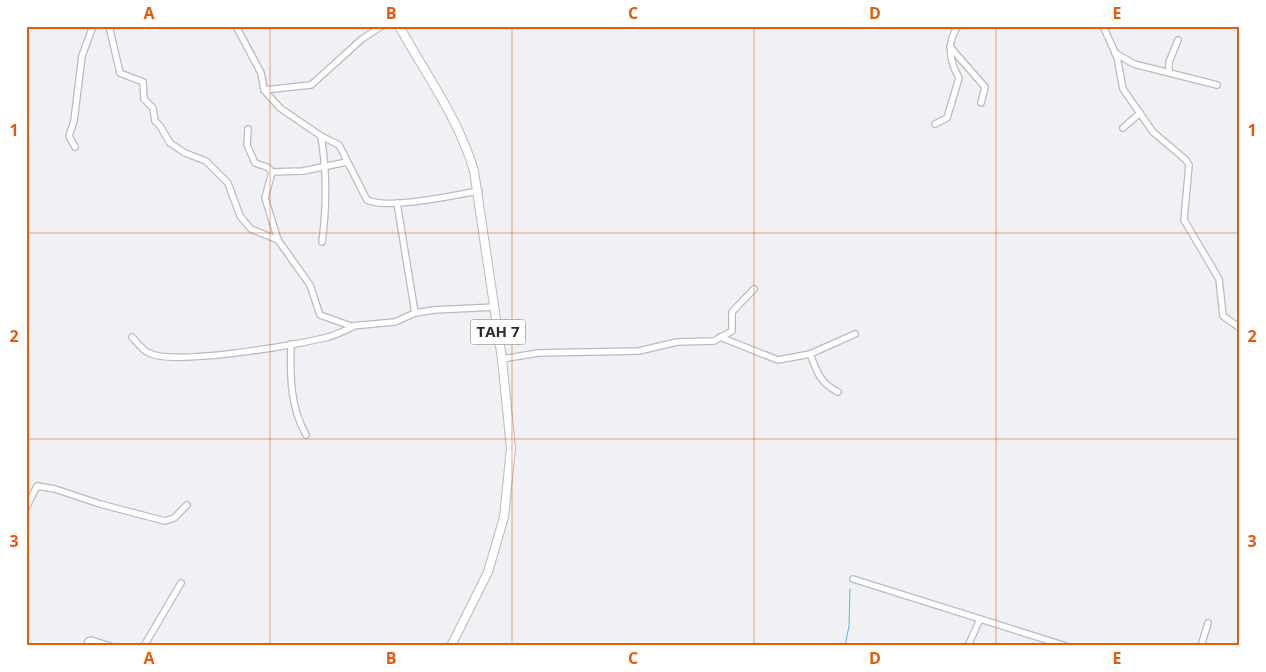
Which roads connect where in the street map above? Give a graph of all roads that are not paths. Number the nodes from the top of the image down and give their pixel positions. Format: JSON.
{"nodes":[{"id":1,"x":93,"y":26,"type":"edge"},
{"id":2,"x":109,"y":26,"type":"edge"},
{"id":3,"x":236,"y":26,"type":"edge"},
{"id":4,"x":382,"y":26,"type":"edge"},
{"id":5,"x":399,"y":26,"type":"edge"},
{"id":6,"x":958,"y":26,"type":"edge"},
{"id":7,"x":1103,"y":26,"type":"edge"},
{"id":8,"x":1178,"y":40,"type":"dead end"},
{"id":9,"x":950,"y":47,"type":"junction"},
{"id":10,"x":1115,"y":53,"type":"junction"},
{"id":11,"x":1169,"y":71,"type":"junction"},
{"id":12,"x":1217,"y":85,"type":"dead end"},
{"id":13,"x":264,"y":90,"type":"junction"},
{"id":14,"x":981,"y":104,"type":"dead end"},
{"id":15,"x":1140,"y":114,"type":"junction"},
{"id":16,"x":934,"y":124,"type":"dead end"},
{"id":17,"x":1123,"y":128,"type":"dead end"},
{"id":18,"x":248,"y":129,"type":"dead end"},
{"id":19,"x":321,"y":136,"type":"junction"},
{"id":20,"x":75,"y":147,"type":"dead end"},
{"id":21,"x":347,"y":162,"type":"junction"},
{"id":22,"x":327,"y":168,"type":"junction"},
{"id":23,"x":272,"y":172,"type":"junction"},
{"id":24,"x":479,"y":191,"type":"junction"},
{"id":25,"x":397,"y":203,"type":"junction"},
{"id":26,"x":278,"y":240,"type":"junction"},
{"id":27,"x":322,"y":242,"type":"dead end"},
{"id":28,"x":754,"y":289,"type":"dead end"},
{"id":29,"x":495,"y":307,"type":"junction"},
{"id":30,"x":415,"y":313,"type":"junction"},
{"id":31,"x":353,"y":327,"type":"dead end"},
{"id":32,"x":1240,"y":328,"type":"edge"},
{"id":33,"x":855,"y":334,"type":"dead end"},
{"id":34,"x":132,"y":337,"type":"dead end"},
{"id":35,"x":720,"y":337,"type":"junction"},
{"id":36,"x":291,"y":344,"type":"junction"},
{"id":37,"x":810,"y":354,"type":"junction"},
{"id":38,"x":502,"y":360,"type":"junction"},
{"id":39,"x":838,"y":392,"type":"dead end"},
{"id":40,"x":306,"y":434,"type":"dead end"},
{"id":41,"x":187,"y":505,"type":"dead end"},
{"id":42,"x":26,"y":508,"type":"edge"},
{"id":43,"x":853,"y":579,"type":"dead end"},
{"id":44,"x":181,"y":583,"type":"dead end"},
{"id":45,"x":980,"y":619,"type":"junction"},
{"id":46,"x":1208,"y":623,"type":"dead end"},
{"id":47,"x":87,"y":646,"type":"edge"},
{"id":48,"x":110,"y":646,"type":"edge"},
{"id":49,"x":144,"y":646,"type":"edge"},
{"id":50,"x":451,"y":646,"type":"edge"},
{"id":51,"x":968,"y":646,"type":"edge"},
{"id":52,"x":1066,"y":646,"type":"edge"},
{"id":53,"x":1201,"y":646,"type":"edge"}],
"edges":[{"from":1,"to":20,"type":"street"},
{"from":2,"to":26,"type":"street"},
{"from":3,"to":13,"type":"street"},
{"from":4,"to":13,"type":"street"},
{"from":5,"to":24,"type":"highway","number":"TAH 7"},
{"from":6,"to":9,"type":"street"},
{"from":7,"to":10,"type":"street"},
{"from":8,"to":11,"type":"street"},
{"from":9,"to":14,"type":"street"},
{"from":9,"to":16,"type":"street"},
{"from":10,"to":11,"type":"street"},
{"from":10,"to":15,"type":"street"},
{"from":11,"to":12,"type":"street"},
{"from":13,"to":19,"type":"street"},
{"from":15,"to":17,"type":"street"},
{"from":15,"to":32,"type":"street"},
{"from":18,"to":23,"type":"street"},
{"from":19,"to":21,"type":"street"},
{"from":19,"to":22,"type":"street"},
{"from":21,"to":22,"type":"street"},
{"from":21,"to":25,"type":"street"},
{"from":22,"to":23,"type":"street"},
{"from":22,"to":27,"type":"street"},
{"from":23,"to":26,"type":"street"},
{"from":24,"to":25,"type":"street"},
{"from":24,"to":29,"type":"highway","number":"TAH 7"},
{"from":25,"to":30,"type":"street"},
{"from":26,"to":30,"type":"street"},
{"from":28,"to":35,"type":"street"},
{"from":29,"to":30,"type":"street"},
{"from":29,"to":38,"type":"highway","number":"TAH 7"},
{"from":31,"to":36,"type":"street"},
{"from":33,"to":37,"type":"street"},
{"from":34,"to":36,"type":"street"},
{"from":35,"to":37,"type":"street"},
{"from":35,"to":38,"type":"street"},
{"from":36,"to":40,"type":"street"},
{"from":37,"to":39,"type":"street"},
{"from":38,"to":50,"type":"highway","number":"TAH 7"},
{"from":41,"to":42,"type":"street"},
{"from":43,"to":45,"type":"street"},
{"from":44,"to":49,"type":"street"},
{"from":45,"to":51,"type":"street"},
{"from":45,"to":52,"type":"street"},
{"from":46,"to":53,"type":"street"},
{"from":47,"to":48,"type":"street"}]}
